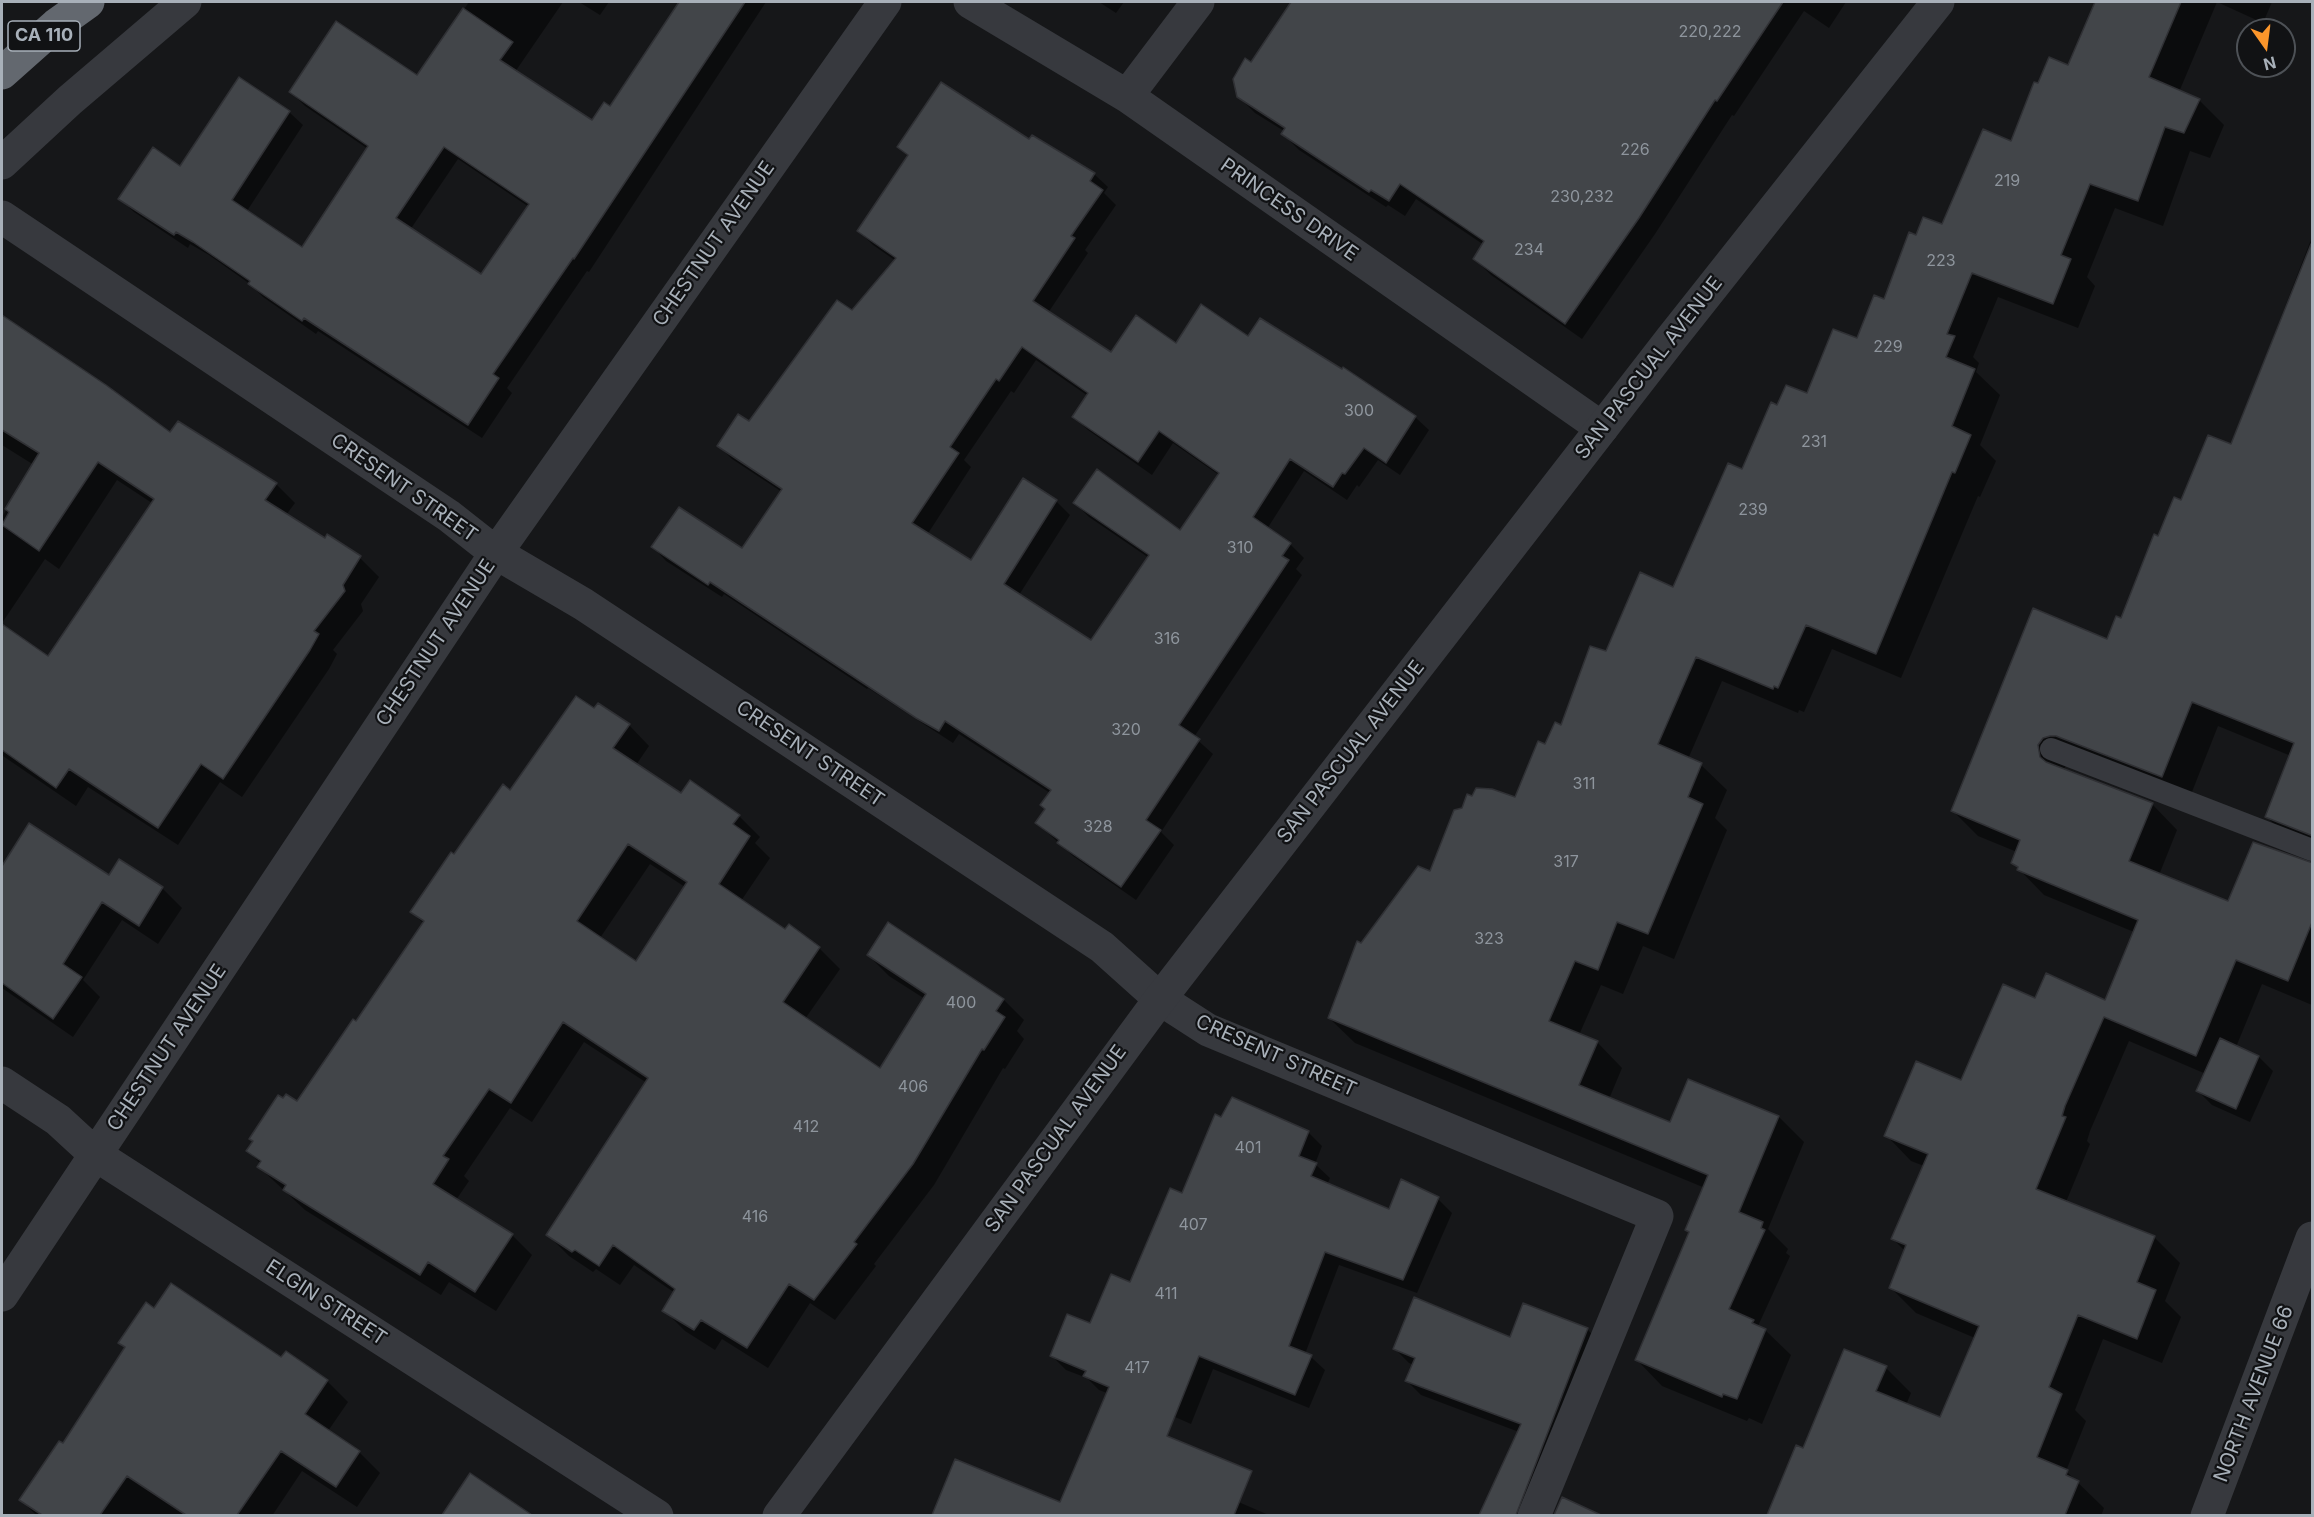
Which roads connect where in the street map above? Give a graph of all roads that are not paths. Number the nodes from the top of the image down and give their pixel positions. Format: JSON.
{"nodes":[{"id":1,"x":88,"y":2,"type":"edge"},
{"id":2,"x":185,"y":2,"type":"edge"},
{"id":3,"x":885,"y":2,"type":"edge"},
{"id":4,"x":970,"y":2,"type":"edge"},
{"id":5,"x":1198,"y":2,"type":"edge"},
{"id":6,"x":1938,"y":2,"type":"edge"},
{"id":7,"x":2,"y":73,"type":"edge"},
{"id":8,"x":1127,"y":96,"type":"junction"},
{"id":9,"x":2,"y":163,"type":"edge"},
{"id":10,"x":2,"y":217,"type":"edge"},
{"id":11,"x":1602,"y":428,"type":"junction"},
{"id":12,"x":496,"y":553,"type":"junction"},
{"id":13,"x":2051,"y":749,"type":"dead end"},
{"id":14,"x":2313,"y":850,"type":"edge"},
{"id":15,"x":1160,"y":999,"type":"junction"},
{"id":16,"x":2,"y":1083,"type":"edge"},
{"id":17,"x":96,"y":1155,"type":"junction"},
{"id":18,"x":2313,"y":1238,"type":"edge"},
{"id":19,"x":2,"y":1295,"type":"edge"},
{"id":20,"x":657,"y":1515,"type":"edge"},
{"id":21,"x":779,"y":1515,"type":"edge"},
{"id":22,"x":1534,"y":1515,"type":"edge"},
{"id":23,"x":2207,"y":1515,"type":"edge"}],
"edges":[{"from":1,"to":7,"type":"highway","number":"CA 110"},
{"from":2,"to":9,"type":"street"},
{"from":3,"to":12,"type":"street","name":"CHESTNUT AVENUE"},
{"from":4,"to":8,"type":"street","name":"PRINCESS DRIVE"},
{"from":5,"to":8,"type":"street"},
{"from":6,"to":11,"type":"street","name":"SAN PASCUAL AVENUE"},
{"from":8,"to":11,"type":"street","name":"PRINCESS DRIVE"},
{"from":10,"to":12,"type":"street","name":"CRESENT STREET"},
{"from":11,"to":15,"type":"street","name":"SAN PASCUAL AVENUE"},
{"from":12,"to":15,"type":"street","name":"CRESENT STREET"},
{"from":12,"to":17,"type":"street","name":"CHESTNUT AVENUE"},
{"from":13,"to":14,"type":"lane"},
{"from":15,"to":21,"type":"street","name":"SAN PASCUAL AVENUE"},
{"from":15,"to":22,"type":"street","name":"CRESENT STREET"},
{"from":16,"to":17,"type":"street","name":"ELGIN STREET"},
{"from":17,"to":19,"type":"street","name":"CHESTNUT AVENUE"},
{"from":17,"to":20,"type":"street","name":"ELGIN STREET"},
{"from":18,"to":23,"type":"street","name":"NORTH AVENUE 66"}]}
